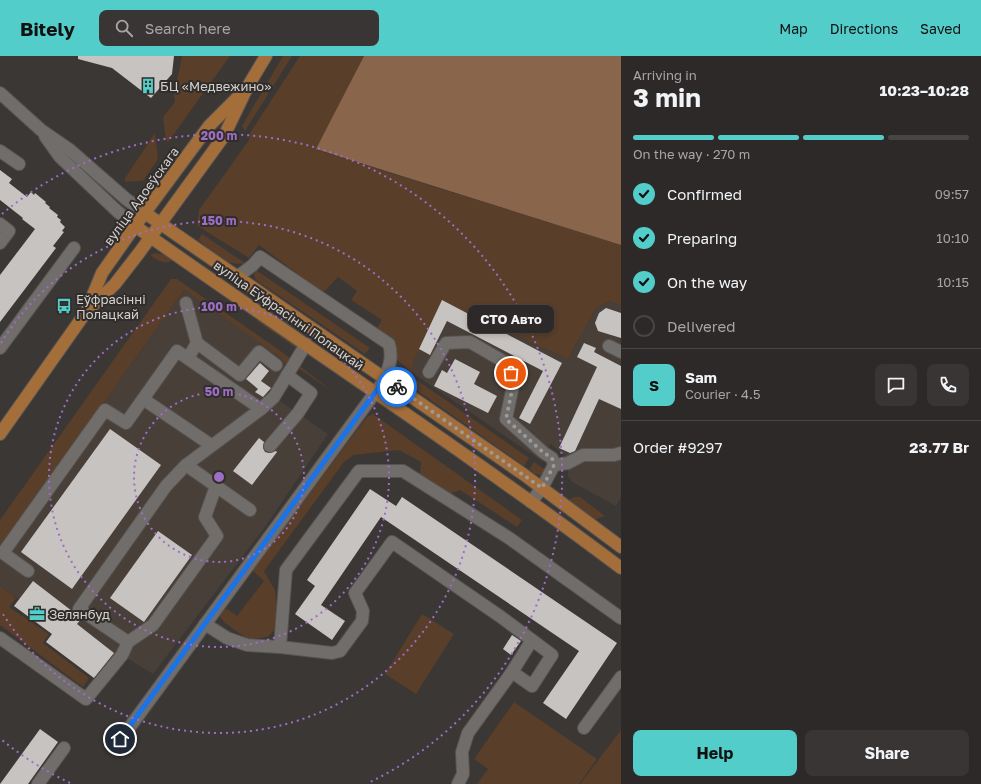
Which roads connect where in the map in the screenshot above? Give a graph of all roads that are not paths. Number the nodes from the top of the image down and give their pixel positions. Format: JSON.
{"nodes":[{"id":1,"x":266,"y":56,"type":"edge"},
{"id":2,"x":248,"y":86,"type":"junction"},
{"id":3,"x":0,"y":93,"type":"edge"},
{"id":4,"x":41,"y":130,"type":"junction"},
{"id":5,"x":0,"y":151,"type":"edge"},
{"id":6,"x":19,"y":164,"type":"dead end"},
{"id":7,"x":145,"y":213,"type":"junction"},
{"id":8,"x":0,"y":224,"type":"edge"},
{"id":9,"x":161,"y":224,"type":"junction"},
{"id":10,"x":136,"y":226,"type":"junction"},
{"id":11,"x":151,"y":238,"type":"junction"},
{"id":12,"x":0,"y":243,"type":"edge"},
{"id":13,"x":74,"y":248,"type":"dead end"},
{"id":14,"x":237,"y":277,"type":"junction"},
{"id":15,"x":186,"y":303,"type":"dead end"},
{"id":16,"x":86,"y":312,"type":"junction"},
{"id":17,"x":197,"y":343,"type":"junction"},
{"id":18,"x":306,"y":344,"type":"junction"},
{"id":19,"x":609,"y":346,"type":"dead end"},
{"id":20,"x":0,"y":348,"type":"edge"},
{"id":21,"x":621,"y":352,"type":"edge"},
{"id":22,"x":188,"y":358,"type":"junction"},
{"id":23,"x":276,"y":365,"type":"dead end"},
{"id":24,"x":429,"y":372,"type":"dead end"},
{"id":25,"x":240,"y":375,"type":"junction"},
{"id":26,"x":287,"y":376,"type":"junction"},
{"id":27,"x":385,"y":379,"type":"junction"},
{"id":28,"x":231,"y":388,"type":"junction"},
{"id":29,"x":375,"y":392,"type":"junction"},
{"id":30,"x":143,"y":399,"type":"junction"},
{"id":31,"x":261,"y":409,"type":"junction"},
{"id":32,"x":0,"y":433,"type":"edge"},
{"id":33,"x":211,"y":445,"type":"junction"},
{"id":34,"x":270,"y":446,"type":"dead end"},
{"id":35,"x":621,"y":453,"type":"edge"},
{"id":36,"x":186,"y":465,"type":"junction"},
{"id":37,"x":554,"y":465,"type":"junction"},
{"id":38,"x":216,"y":486,"type":"junction"},
{"id":39,"x":542,"y":488,"type":"junction"},
{"id":40,"x":532,"y":502,"type":"junction"},
{"id":41,"x":250,"y":510,"type":"dead end"},
{"id":42,"x":621,"y":547,"type":"edge"},
{"id":43,"x":621,"y":568,"type":"edge"},
{"id":44,"x":28,"y":571,"type":"dead end"},
{"id":45,"x":621,"y":618,"type":"edge"},
{"id":46,"x":205,"y":624,"type":"junction"},
{"id":47,"x":0,"y":638,"type":"edge"},
{"id":48,"x":532,"y":640,"type":"junction"},
{"id":49,"x":128,"y":642,"type":"junction"},
{"id":50,"x":280,"y":647,"type":"junction"},
{"id":51,"x":512,"y":672,"type":"junction"},
{"id":52,"x":621,"y":677,"type":"edge"},
{"id":53,"x":584,"y":728,"type":"dead end"},
{"id":54,"x":120,"y":739,"type":"dead end"},
{"id":55,"x":64,"y":748,"type":"dead end"},
{"id":56,"x":38,"y":784,"type":"edge"},
{"id":57,"x":458,"y":784,"type":"edge"}],
"edges":[{"from":1,"to":2,"type":"main road","name":"вуліца Адоеўскага"},
{"from":2,"to":7,"type":"main road","name":"вуліца Адоеўскага"},
{"from":2,"to":9,"type":"main road","name":"вуліца Адоеўскага"},
{"from":3,"to":4,"type":"street"},
{"from":4,"to":7,"type":"street"},
{"from":4,"to":10,"type":"street"},
{"from":5,"to":6,"type":"street"},
{"from":7,"to":9,"type":"main road","name":"вуліца Еўфрасінні Полацкай"},
{"from":7,"to":10,"type":"main road","name":"вуліца Адоеўскага"},
{"from":8,"to":12,"type":"street"},
{"from":9,"to":11,"type":"main road","name":"вуліца Адоеўскага"},
{"from":9,"to":14,"type":"main road","name":"вуліца Еўфрасінні Полацкай"},
{"from":10,"to":11,"type":"main road","name":"вуліца Еўфрасінні Полацкай"},
{"from":10,"to":16,"type":"main road","name":"вуліца Адоеўскага"},
{"from":11,"to":16,"type":"main road","name":"вуліца Адоеўскага"},
{"from":11,"to":18,"type":"main road","name":"вуліца Еўфрасінні Полацкай"},
{"from":13,"to":20,"type":"street"},
{"from":14,"to":27,"type":"main road","name":"вуліца Еўфрасінні Полацкай"},
{"from":14,"to":27,"type":"street"},
{"from":15,"to":17,"type":"street"},
{"from":16,"to":32,"type":"main road","name":"вуліца Адоеўскага"},
{"from":17,"to":22,"type":"street"},
{"from":17,"to":25,"type":"street"},
{"from":18,"to":26,"type":"street"},
{"from":18,"to":29,"type":"main road","name":"вуліца Еўфрасінні Полацкай"},
{"from":19,"to":21,"type":"street"},
{"from":22,"to":28,"type":"street"},
{"from":22,"to":30,"type":"street"},
{"from":23,"to":25,"type":"street"},
{"from":24,"to":37,"type":"street"},
{"from":25,"to":28,"type":"street"},
{"from":26,"to":31,"type":"street"},
{"from":26,"to":34,"type":"street"},
{"from":27,"to":29,"type":"street"},
{"from":27,"to":39,"type":"main road","name":"вуліца Еўфрасінні Полацкай"},
{"from":28,"to":31,"type":"street"},
{"from":29,"to":40,"type":"main road","name":"вуліца Еўфрасінні Полацкай"},
{"from":29,"to":46,"type":"street"},
{"from":30,"to":33,"type":"street"},
{"from":30,"to":44,"type":"street"},
{"from":31,"to":33,"type":"street"},
{"from":33,"to":36,"type":"street"},
{"from":35,"to":37,"type":"street"},
{"from":36,"to":38,"type":"street"},
{"from":36,"to":49,"type":"street"},
{"from":37,"to":39,"type":"street"},
{"from":38,"to":41,"type":"street"},
{"from":38,"to":49,"type":"street"},
{"from":39,"to":40,"type":"street"},
{"from":39,"to":42,"type":"main road","name":"вуліца Еўфрасінні Полацкай"},
{"from":40,"to":43,"type":"main road","name":"вуліца Еўфрасінні Полацкай"},
{"from":45,"to":50,"type":"street"},
{"from":46,"to":50,"type":"street"},
{"from":46,"to":54,"type":"street"},
{"from":47,"to":49,"type":"street"},
{"from":48,"to":50,"type":"street"},
{"from":48,"to":51,"type":"street"},
{"from":48,"to":51,"type":"street"},
{"from":51,"to":57,"type":"street"},
{"from":52,"to":53,"type":"street"},
{"from":55,"to":56,"type":"street"}]}
